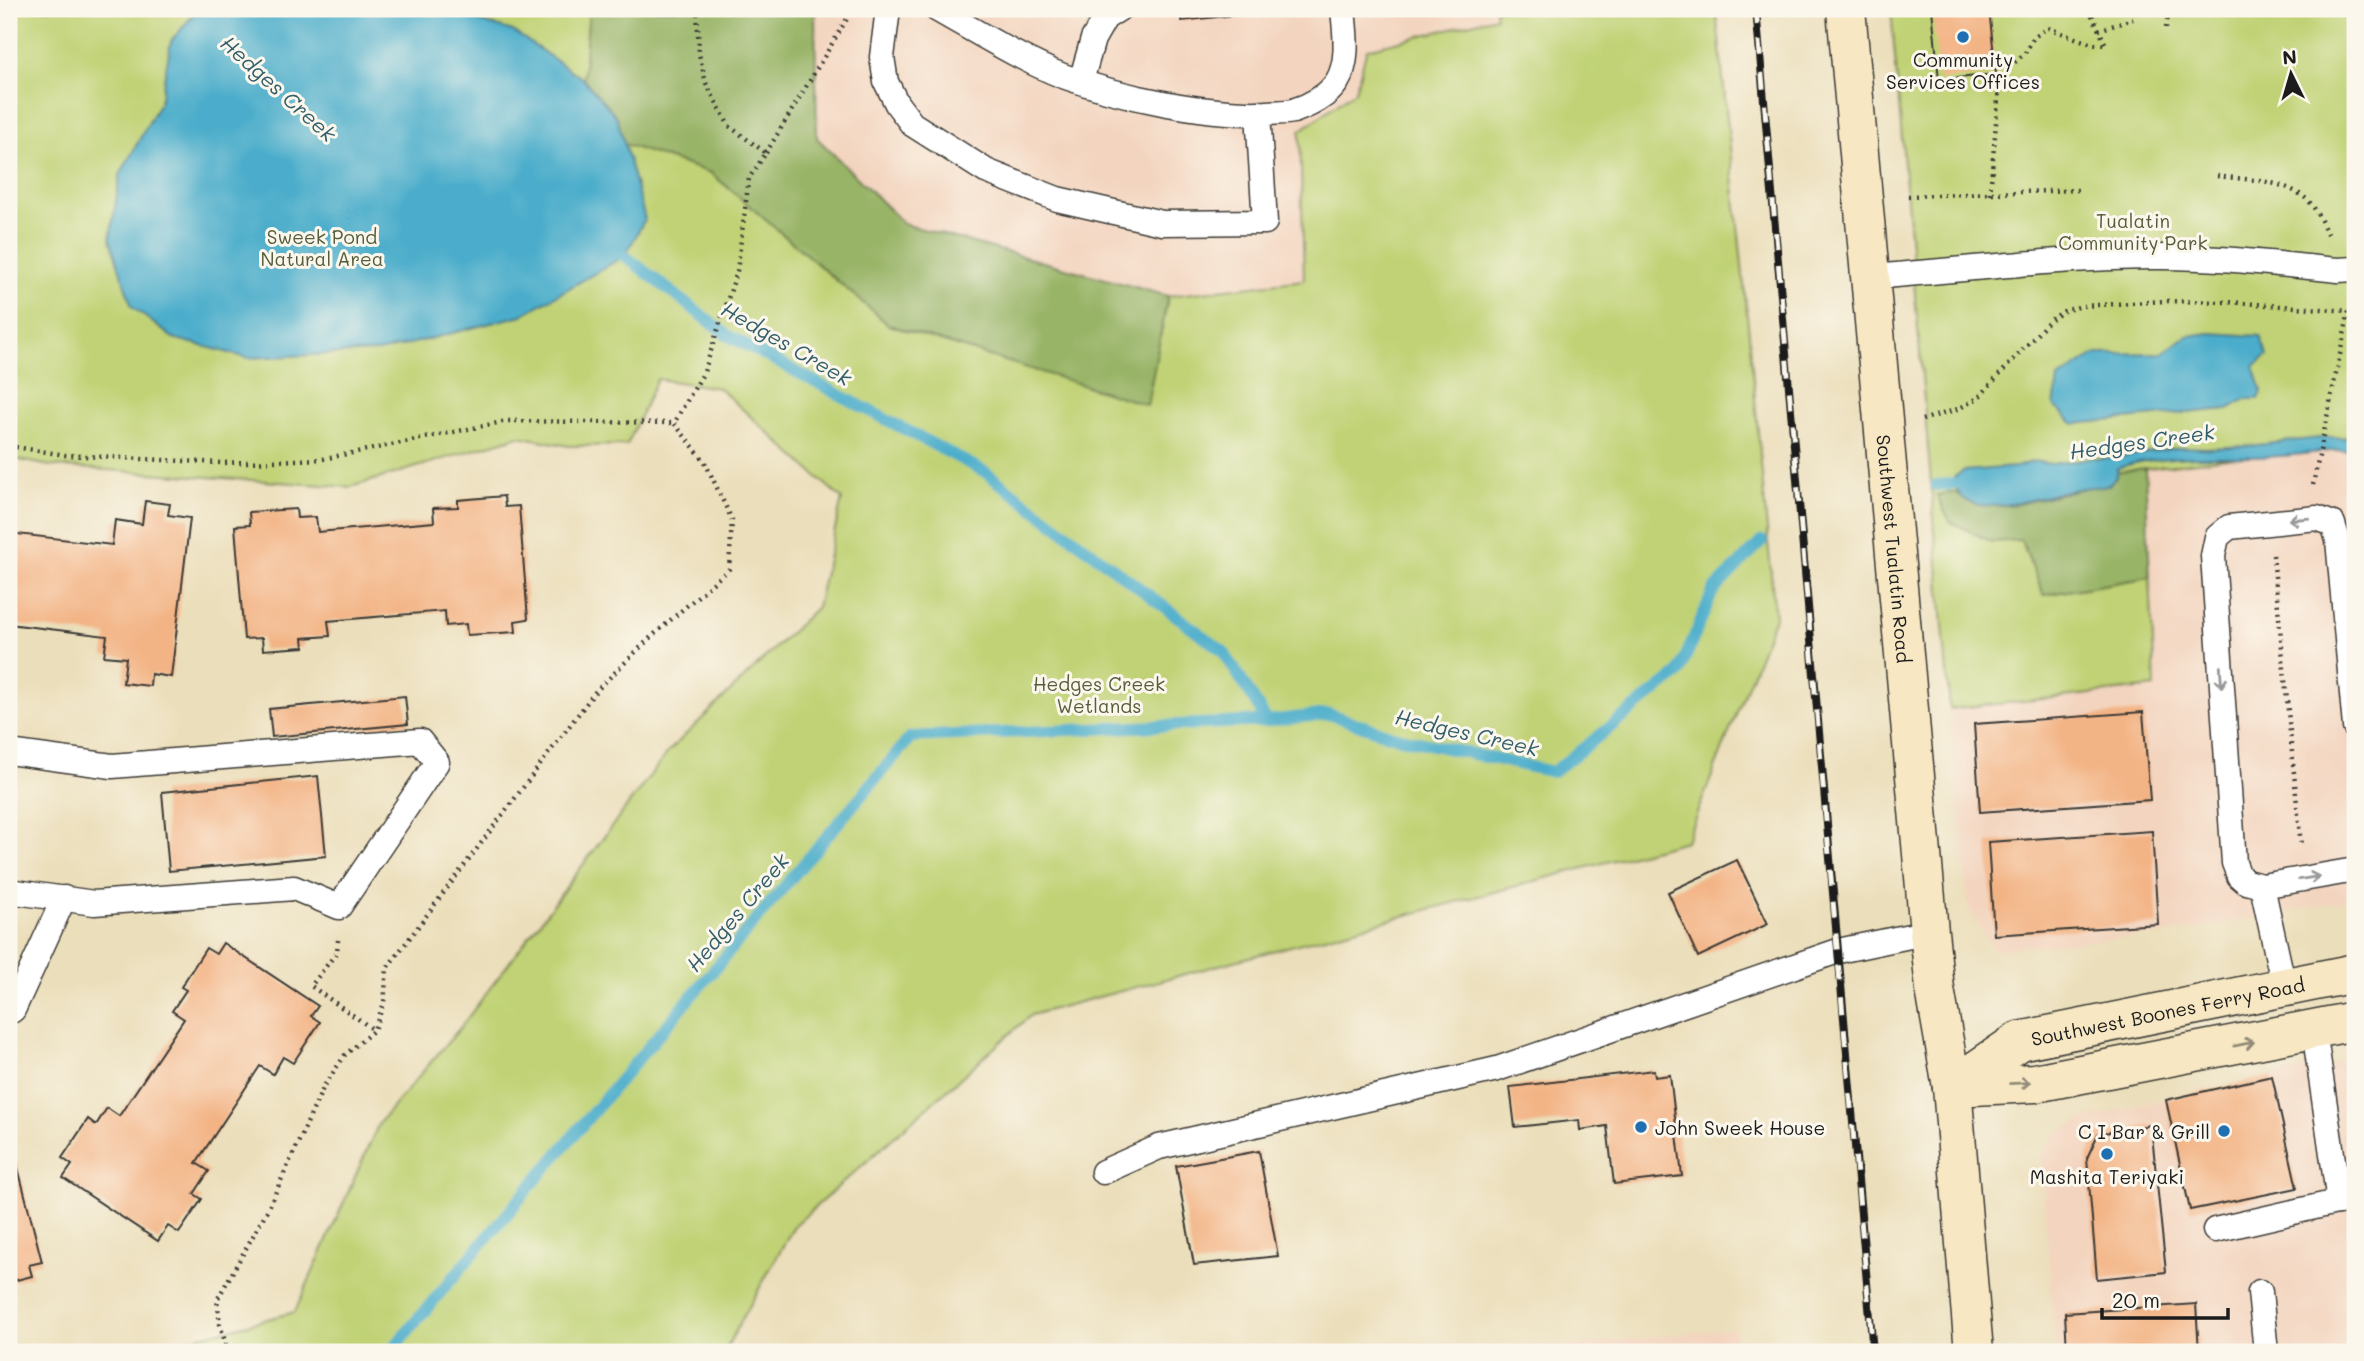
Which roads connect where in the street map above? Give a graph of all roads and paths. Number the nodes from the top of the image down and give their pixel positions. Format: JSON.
{"nodes":[{"id":1,"x":697,"y":9,"type":"edge"},
{"id":2,"x":853,"y":9,"type":"edge"},
{"id":3,"x":888,"y":9,"type":"edge"},
{"id":4,"x":936,"y":9,"type":"edge"},
{"id":5,"x":1119,"y":9,"type":"edge"},
{"id":6,"x":1343,"y":9,"type":"edge"},
{"id":7,"x":1846,"y":9,"type":"edge"},
{"id":8,"x":2089,"y":9,"type":"edge"},
{"id":9,"x":2169,"y":9,"type":"edge"},
{"id":10,"x":2133,"y":19,"type":"dead end"},
{"id":11,"x":2166,"y":28,"type":"dead end"},
{"id":12,"x":2099,"y":30,"type":"junction"},
{"id":13,"x":2001,"y":64,"type":"junction"},
{"id":14,"x":1994,"y":65,"type":"dead end"},
{"id":15,"x":1081,"y":81,"type":"junction"},
{"id":16,"x":1258,"y":113,"type":"junction"},
{"id":17,"x":766,"y":153,"type":"junction"},
{"id":18,"x":2217,"y":176,"type":"dead end"},
{"id":19,"x":2078,"y":190,"type":"dead end"},
{"id":20,"x":1990,"y":194,"type":"junction"},
{"id":21,"x":1908,"y":196,"type":"dead end"},
{"id":22,"x":2330,"y":242,"type":"dead end"},
{"id":23,"x":2355,"y":269,"type":"edge"},
{"id":24,"x":1870,"y":277,"type":"junction"},
{"id":25,"x":2355,"y":309,"type":"edge"},
{"id":26,"x":2349,"y":311,"type":"junction"},
{"id":27,"x":674,"y":423,"type":"junction"},
{"id":28,"x":1883,"y":425,"type":"junction"},
{"id":29,"x":9,"y":446,"type":"edge"},
{"id":30,"x":2301,"y":486,"type":"dead end"},
{"id":31,"x":2270,"y":522,"type":"junction"},
{"id":32,"x":2351,"y":628,"type":"edge"},
{"id":33,"x":2355,"y":727,"type":"edge"},
{"id":34,"x":9,"y":751,"type":"edge"},
{"id":35,"x":2302,"y":849,"type":"dead end"},
{"id":36,"x":2355,"y":870,"type":"edge"},
{"id":37,"x":2262,"y":886,"type":"junction"},
{"id":38,"x":9,"y":891,"type":"edge"},
{"id":39,"x":64,"y":898,"type":"junction"},
{"id":40,"x":339,"y":908,"type":"junction"},
{"id":41,"x":1929,"y":932,"type":"junction"},
{"id":42,"x":2355,"y":973,"type":"edge"},
{"id":43,"x":2284,"y":987,"type":"junction"},
{"id":44,"x":9,"y":1012,"type":"edge"},
{"id":45,"x":2355,"y":1021,"type":"edge"},
{"id":46,"x":374,"y":1030,"type":"junction"},
{"id":47,"x":2314,"y":1030,"type":"junction"},
{"id":48,"x":1952,"y":1087,"type":"junction"},
{"id":49,"x":1103,"y":1172,"type":"dead end"},
{"id":50,"x":2347,"y":1200,"type":"edge"},
{"id":51,"x":2215,"y":1230,"type":"dead end"},
{"id":52,"x":2260,"y":1292,"type":"dead end"},
{"id":53,"x":228,"y":1352,"type":"edge"},
{"id":54,"x":1974,"y":1352,"type":"edge"},
{"id":55,"x":2266,"y":1352,"type":"edge"}],
"edges":[{"from":1,"to":17,"type":"path"},
{"from":2,"to":17,"type":"path"},
{"from":3,"to":16,"type":"lane"},
{"from":4,"to":15,"type":"lane"},
{"from":5,"to":15,"type":"lane"},
{"from":6,"to":16,"type":"lane"},
{"from":7,"to":24,"type":"main road","name":"Southwest Tualatin Road"},
{"from":8,"to":12,"type":"path"},
{"from":9,"to":11,"type":"path"},
{"from":10,"to":12,"type":"path"},
{"from":12,"to":13,"type":"path"},
{"from":13,"to":14,"type":"path"},
{"from":13,"to":20,"type":"path"},
{"from":15,"to":16,"type":"lane"},
{"from":17,"to":27,"type":"path"},
{"from":18,"to":22,"type":"path"},
{"from":19,"to":20,"type":"path"},
{"from":20,"to":21,"type":"path"},
{"from":23,"to":24,"type":"lane"},
{"from":24,"to":28,"type":"main road","name":"Southwest Tualatin Road"},
{"from":25,"to":26,"type":"path"},
{"from":26,"to":28,"type":"path"},
{"from":26,"to":30,"type":"path"},
{"from":27,"to":29,"type":"path"},
{"from":27,"to":46,"type":"path"},
{"from":28,"to":41,"type":"main road","name":"Southwest Tualatin Road"},
{"from":32,"to":31,"type":"lane","one_way":true},
{"from":31,"to":35,"type":"path"},
{"from":31,"to":37,"type":"lane","one_way":true},
{"from":32,"to":33,"type":"lane"},
{"from":34,"to":40,"type":"lane"},
{"from":37,"to":36,"type":"lane","one_way":true},
{"from":37,"to":43,"type":"lane"},
{"from":38,"to":39,"type":"lane"},
{"from":39,"to":40,"type":"lane"},
{"from":39,"to":44,"type":"lane"},
{"from":40,"to":46,"type":"path"},
{"from":41,"to":48,"type":"main road","name":"Southwest Tualatin Road"},
{"from":41,"to":49,"type":"lane"},
{"from":42,"to":43,"type":"main road","name":"Southwest Boones Ferry Road"},
{"from":43,"to":48,"type":"main road","name":"Southwest Boones Ferry Road"},
{"from":45,"to":47,"type":"main road"},
{"from":46,"to":53,"type":"path"},
{"from":48,"to":47,"type":"main road","one_way":true},
{"from":47,"to":50,"type":"lane"},
{"from":48,"to":54,"type":"main road"},
{"from":50,"to":51,"type":"lane"},
{"from":52,"to":55,"type":"lane"}]}
